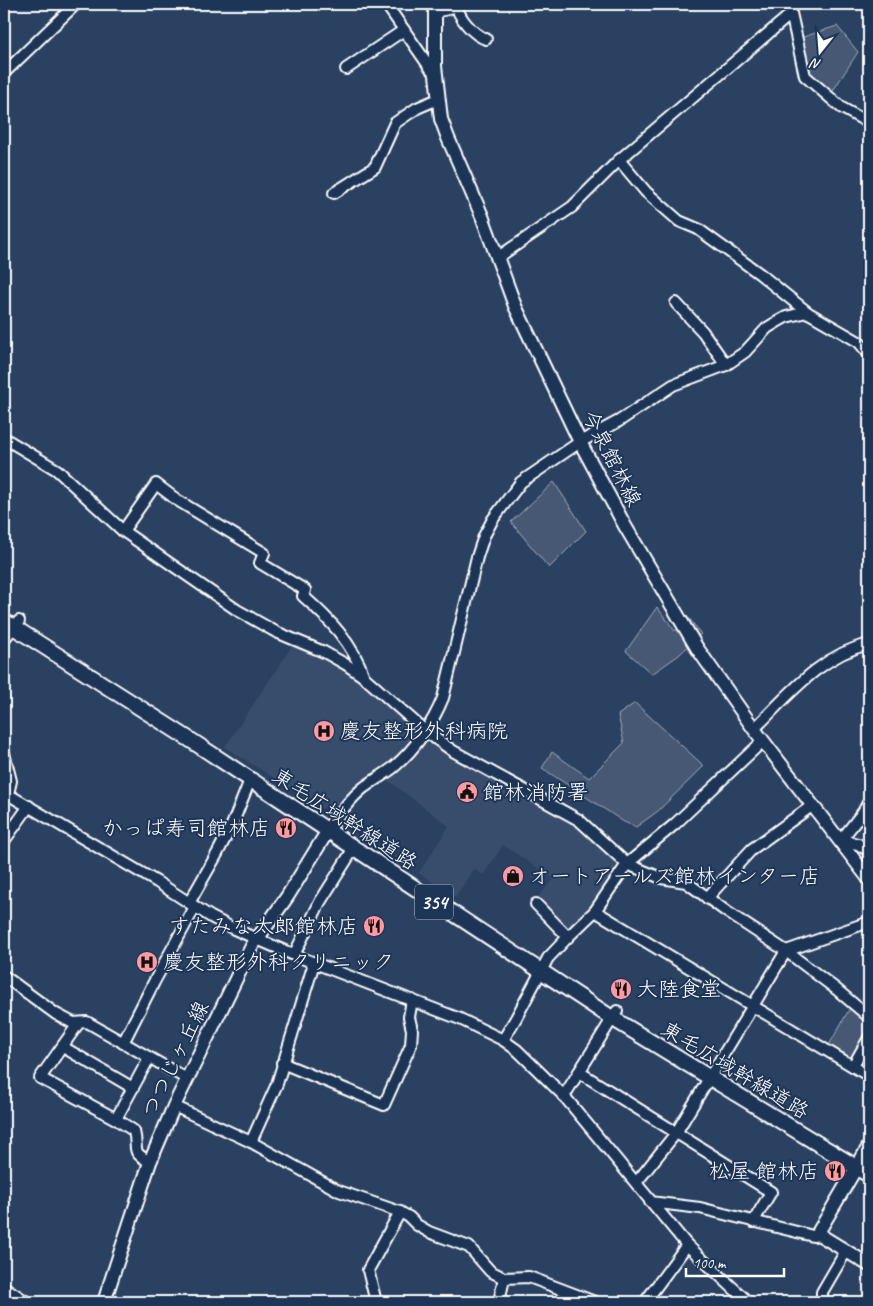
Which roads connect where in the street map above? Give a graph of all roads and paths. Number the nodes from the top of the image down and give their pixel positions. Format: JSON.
{"nodes":[{"id":1,"x":76,"y":4,"type":"edge"},
{"id":2,"x":386,"y":4,"type":"edge"},
{"id":3,"x":457,"y":4,"type":"edge"},
{"id":4,"x":434,"y":8,"type":"edge"},
{"id":5,"x":790,"y":9,"type":"edge"},
{"id":6,"x":404,"y":30,"type":"junction"},
{"id":7,"x":486,"y":39,"type":"dead end"},
{"id":8,"x":346,"y":70,"type":"dead end"},
{"id":9,"x":4,"y":73,"type":"edge"},
{"id":10,"x":436,"y":73,"type":"junction"},
{"id":11,"x":438,"y":99,"type":"junction"},
{"id":12,"x":869,"y":123,"type":"edge"},
{"id":13,"x":619,"y":160,"type":"junction"},
{"id":14,"x":334,"y":193,"type":"dead end"},
{"id":15,"x":497,"y":258,"type":"junction"},
{"id":16,"x":676,"y":303,"type":"dead end"},
{"id":17,"x":806,"y":312,"type":"junction"},
{"id":18,"x":869,"y":354,"type":"edge"},
{"id":19,"x":726,"y":365,"type":"junction"},
{"id":20,"x":4,"y":438,"type":"edge"},
{"id":21,"x":580,"y":442,"type":"junction"},
{"id":22,"x":123,"y":531,"type":"junction"},
{"id":23,"x":4,"y":612,"type":"edge"},
{"id":24,"x":12,"y":623,"type":"edge"},
{"id":25,"x":4,"y":639,"type":"edge"},
{"id":26,"x":869,"y":644,"type":"edge"},
{"id":27,"x":364,"y":677,"type":"junction"},
{"id":28,"x":754,"y":729,"type":"junction"},
{"id":29,"x":425,"y":730,"type":"junction"},
{"id":30,"x":763,"y":741,"type":"junction"},
{"id":31,"x":4,"y":753,"type":"edge"},
{"id":32,"x":250,"y":780,"type":"junction"},
{"id":33,"x":6,"y":793,"type":"edge"},
{"id":34,"x":869,"y":801,"type":"edge"},
{"id":35,"x":813,"y":804,"type":"junction"},
{"id":36,"x":29,"y":806,"type":"junction"},
{"id":37,"x":866,"y":815,"type":"edge"},
{"id":38,"x":330,"y":828,"type":"junction"},
{"id":39,"x":4,"y":841,"type":"edge"},
{"id":40,"x":843,"y":843,"type":"junction"},
{"id":41,"x":354,"y":848,"type":"junction"},
{"id":42,"x":869,"y":852,"type":"edge"},
{"id":43,"x":627,"y":864,"type":"junction"},
{"id":44,"x":869,"y":879,"type":"edge"},
{"id":45,"x":708,"y":898,"type":"junction"},
{"id":46,"x":536,"y":904,"type":"dead end"},
{"id":47,"x":192,"y":905,"type":"junction"},
{"id":48,"x":595,"y":912,"type":"junction"},
{"id":49,"x":869,"y":922,"type":"edge"},
{"id":50,"x":568,"y":937,"type":"junction"},
{"id":51,"x":256,"y":939,"type":"junction"},
{"id":52,"x":786,"y":951,"type":"junction"},
{"id":53,"x":294,"y":955,"type":"junction"},
{"id":54,"x":314,"y":963,"type":"junction"},
{"id":55,"x":543,"y":968,"type":"junction"},
{"id":56,"x":4,"y":976,"type":"edge"},
{"id":57,"x":412,"y":1000,"type":"junction"},
{"id":58,"x":753,"y":1005,"type":"junction"},
{"id":59,"x":615,"y":1015,"type":"junction"},
{"id":60,"x":869,"y":1018,"type":"edge"},
{"id":61,"x":78,"y":1024,"type":"junction"},
{"id":62,"x":869,"y":1038,"type":"edge"},
{"id":63,"x":503,"y":1040,"type":"junction"},
{"id":64,"x":123,"y":1043,"type":"junction"},
{"id":65,"x":62,"y":1047,"type":"junction"},
{"id":66,"x":149,"y":1058,"type":"junction"},
{"id":67,"x":282,"y":1063,"type":"junction"},
{"id":68,"x":852,"y":1066,"type":"junction"},
{"id":69,"x":579,"y":1072,"type":"junction"},
{"id":70,"x":711,"y":1074,"type":"junction"},
{"id":71,"x":869,"y":1076,"type":"edge"},
{"id":72,"x":186,"y":1080,"type":"junction"},
{"id":73,"x":133,"y":1088,"type":"junction"},
{"id":74,"x":564,"y":1096,"type":"junction"},
{"id":75,"x":174,"y":1106,"type":"junction"},
{"id":76,"x":116,"y":1119,"type":"junction"},
{"id":77,"x":676,"y":1133,"type":"junction"},
{"id":78,"x":251,"y":1142,"type":"junction"},
{"id":79,"x":869,"y":1146,"type":"edge"},
{"id":80,"x":150,"y":1162,"type":"junction"},
{"id":81,"x":862,"y":1164,"type":"edge"},
{"id":82,"x":869,"y":1175,"type":"edge"},
{"id":83,"x":636,"y":1183,"type":"junction"},
{"id":84,"x":650,"y":1202,"type":"junction"},
{"id":85,"x":400,"y":1212,"type":"junction"},
{"id":86,"x":753,"y":1222,"type":"junction"},
{"id":87,"x":820,"y":1235,"type":"junction"},
{"id":88,"x":688,"y":1245,"type":"junction"},
{"id":89,"x":846,"y":1251,"type":"junction"},
{"id":90,"x":869,"y":1265,"type":"edge"},
{"id":91,"x":504,"y":1278,"type":"junction"},
{"id":92,"x":4,"y":1287,"type":"edge"},
{"id":93,"x":27,"y":1302,"type":"edge"},
{"id":94,"x":104,"y":1302,"type":"edge"},
{"id":95,"x":376,"y":1302,"type":"edge"},
{"id":96,"x":499,"y":1302,"type":"edge"},
{"id":97,"x":594,"y":1302,"type":"edge"},
{"id":98,"x":645,"y":1302,"type":"edge"},
{"id":99,"x":748,"y":1302,"type":"edge"},
{"id":100,"x":822,"y":1302,"type":"edge"}],
"edges":[{"from":1,"to":9,"type":"street"},
{"from":2,"to":6,"type":"street"},
{"from":3,"to":4,"type":"street"},
{"from":3,"to":7,"type":"street"},
{"from":4,"to":10,"type":"main road","name":"今泉館林線"},
{"from":5,"to":12,"type":"street"},
{"from":5,"to":13,"type":"street"},
{"from":6,"to":8,"type":"street"},
{"from":6,"to":10,"type":"street"},
{"from":10,"to":11,"type":"main road","name":"今泉館林線"},
{"from":11,"to":14,"type":"street"},
{"from":11,"to":15,"type":"main road","name":"今泉館林線"},
{"from":13,"to":15,"type":"street"},
{"from":13,"to":17,"type":"street"},
{"from":15,"to":21,"type":"main road","name":"今泉館林線"},
{"from":16,"to":19,"type":"street"},
{"from":17,"to":18,"type":"street"},
{"from":17,"to":19,"type":"street"},
{"from":19,"to":21,"type":"street"},
{"from":20,"to":22,"type":"street"},
{"from":21,"to":28,"type":"main road","name":"今泉館林線"},
{"from":21,"to":29,"type":"street"},
{"from":22,"to":27,"type":"street"},
{"from":22,"to":27,"type":"street"},
{"from":23,"to":24,"type":"highway","name":"東毛広域幹線道路","number":"354"},
{"from":24,"to":25,"type":"street"},
{"from":24,"to":32,"type":"highway","name":"東毛広域幹線道路","number":"354"},
{"from":24,"to":38,"type":"highway","name":"東毛広域幹線道路","number":"354"},
{"from":26,"to":28,"type":"street"},
{"from":27,"to":29,"type":"street"},
{"from":28,"to":30,"type":"main road","name":"今泉館林線"},
{"from":29,"to":38,"type":"street"},
{"from":29,"to":43,"type":"street"},
{"from":30,"to":35,"type":"main road","name":"今泉館林線"},
{"from":30,"to":43,"type":"street"},
{"from":31,"to":33,"type":"street"},
{"from":32,"to":38,"type":"highway","name":"東毛広域幹線道路","number":"354"},
{"from":32,"to":47,"type":"street"},
{"from":33,"to":36,"type":"street"},
{"from":34,"to":37,"type":"street"},
{"from":35,"to":40,"type":"main road","name":"今泉館林線"},
{"from":35,"to":45,"type":"street"},
{"from":36,"to":39,"type":"street"},
{"from":36,"to":47,"type":"street"},
{"from":37,"to":40,"type":"street"},
{"from":38,"to":41,"type":"highway","name":"東毛広域幹線道路","number":"354"},
{"from":38,"to":51,"type":"main road","name":"つつじヶ丘線"},
{"from":38,"to":55,"type":"highway","name":"東毛広域幹線道路","number":"354"},
{"from":40,"to":42,"type":"street"},
{"from":40,"to":44,"type":"main road","name":"今泉館林線"},
{"from":41,"to":53,"type":"street"},
{"from":41,"to":55,"type":"highway","name":"東毛広域幹線道路","number":"354"},
{"from":43,"to":45,"type":"street"},
{"from":43,"to":48,"type":"street"},
{"from":45,"to":52,"type":"street"},
{"from":46,"to":50,"type":"street"},
{"from":47,"to":51,"type":"street"},
{"from":47,"to":64,"type":"street"},
{"from":48,"to":50,"type":"street"},
{"from":48,"to":58,"type":"street"},
{"from":49,"to":52,"type":"street"},
{"from":50,"to":55,"type":"street"},
{"from":51,"to":53,"type":"street"},
{"from":51,"to":72,"type":"main road","name":"つつじヶ丘線"},
{"from":52,"to":58,"type":"street"},
{"from":52,"to":60,"type":"street"},
{"from":53,"to":54,"type":"street"},
{"from":54,"to":57,"type":"street"},
{"from":54,"to":67,"type":"street"},
{"from":55,"to":59,"type":"highway","name":"東毛広域幹線道路","number":"354"},
{"from":55,"to":63,"type":"street"},
{"from":56,"to":61,"type":"street"},
{"from":57,"to":63,"type":"street"},
{"from":57,"to":67,"type":"street"},
{"from":58,"to":68,"type":"street"},
{"from":58,"to":70,"type":"street"},
{"from":59,"to":69,"type":"street"},
{"from":59,"to":70,"type":"highway","name":"東毛広域幹線道路","number":"354"},
{"from":61,"to":64,"type":"street"},
{"from":61,"to":65,"type":"street"},
{"from":62,"to":68,"type":"street"},
{"from":63,"to":74,"type":"street"},
{"from":64,"to":66,"type":"street"},
{"from":65,"to":73,"type":"street"},
{"from":65,"to":76,"type":"street"},
{"from":66,"to":72,"type":"street"},
{"from":66,"to":73,"type":"street"},
{"from":67,"to":78,"type":"street"},
{"from":68,"to":71,"type":"street"},
{"from":69,"to":74,"type":"street"},
{"from":69,"to":77,"type":"street"},
{"from":70,"to":77,"type":"street"},
{"from":70,"to":81,"type":"highway","name":"東毛広域幹線道路","number":"354"},
{"from":72,"to":75,"type":"main road","name":"つつじヶ丘線"},
{"from":73,"to":76,"type":"street"},
{"from":74,"to":83,"type":"street"},
{"from":75,"to":78,"type":"street"},
{"from":75,"to":80,"type":"main road","name":"つつじヶ丘線"},
{"from":76,"to":80,"type":"street"},
{"from":77,"to":83,"type":"street"},
{"from":77,"to":86,"type":"street"},
{"from":78,"to":85,"type":"street"},
{"from":79,"to":81,"type":"main road"},
{"from":80,"to":94,"type":"main road","name":"つつじヶ丘線"},
{"from":81,"to":82,"type":"highway","name":"東毛広域幹線道路","number":"354"},
{"from":81,"to":87,"type":"main road"},
{"from":83,"to":84,"type":"street"},
{"from":84,"to":86,"type":"street"},
{"from":84,"to":88,"type":"street"},
{"from":85,"to":91,"type":"street"},
{"from":85,"to":95,"type":"street"},
{"from":86,"to":87,"type":"street"},
{"from":87,"to":89,"type":"main road"},
{"from":88,"to":98,"type":"street"},
{"from":88,"to":99,"type":"street"},
{"from":89,"to":90,"type":"main road"},
{"from":89,"to":100,"type":"street"},
{"from":91,"to":96,"type":"street"},
{"from":91,"to":97,"type":"street"},
{"from":92,"to":93,"type":"street"}]}
